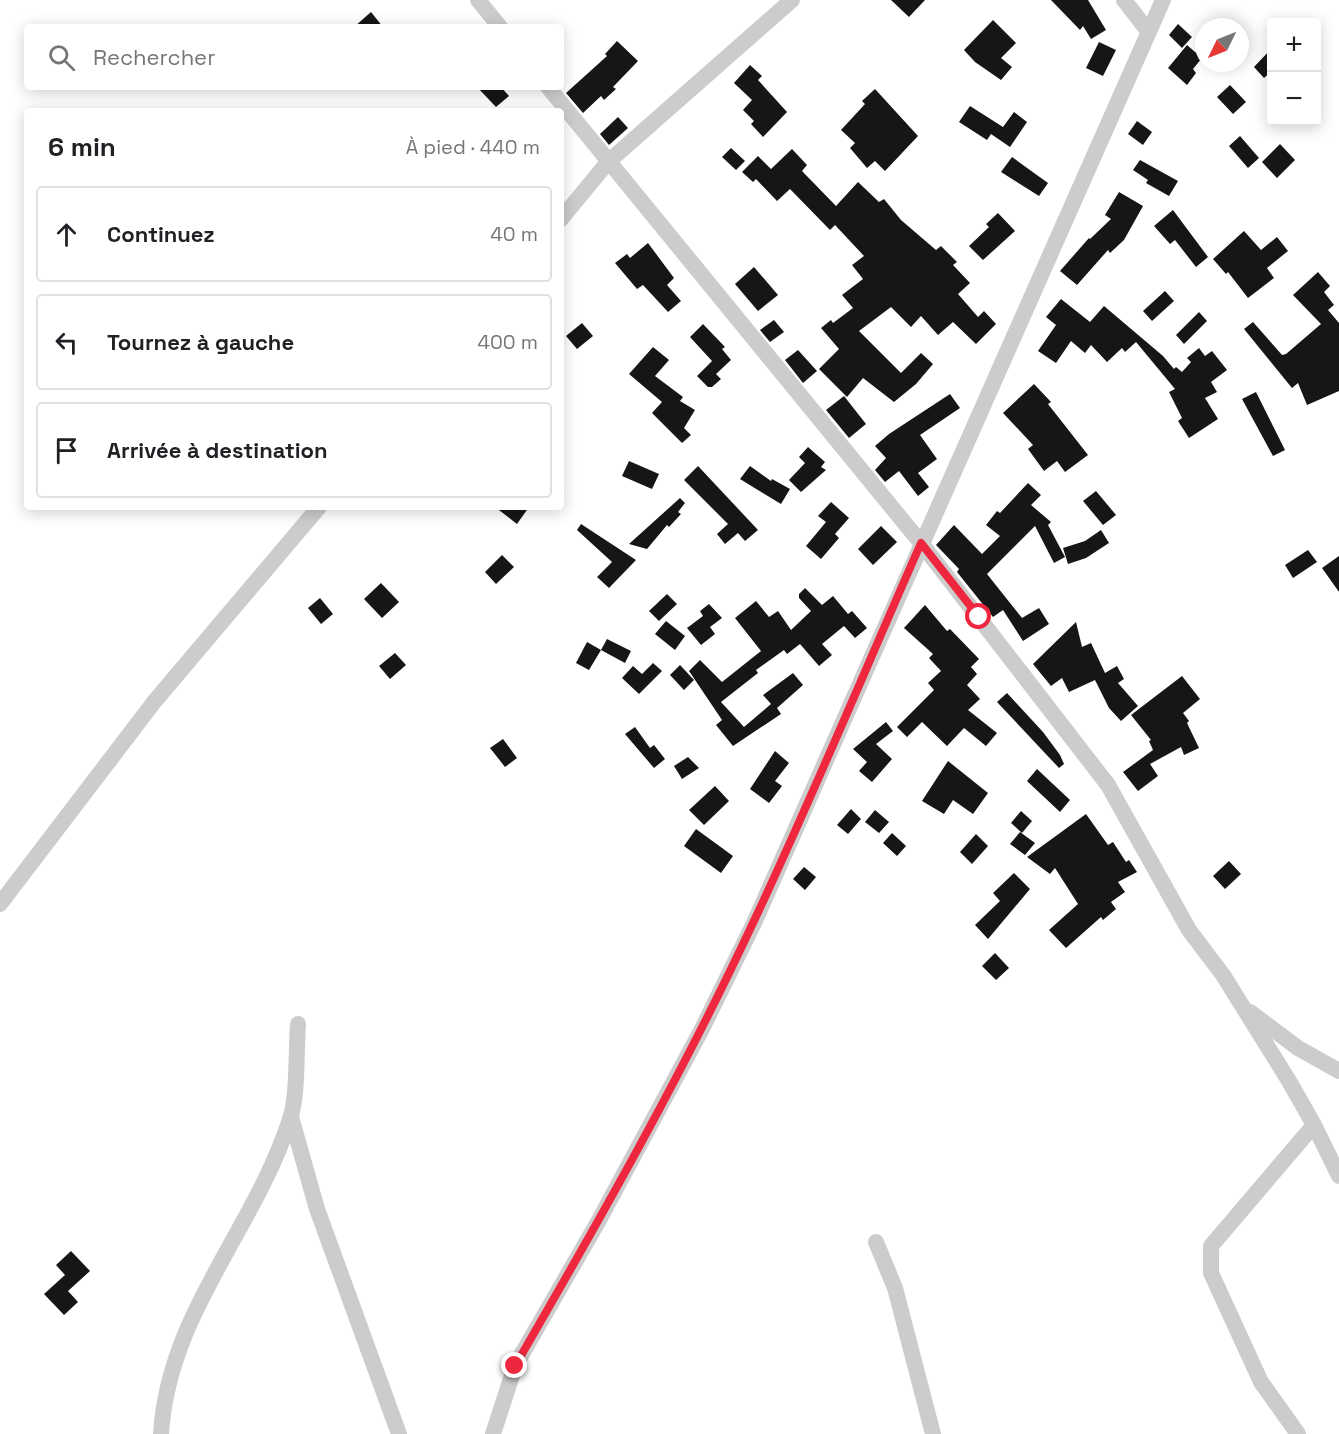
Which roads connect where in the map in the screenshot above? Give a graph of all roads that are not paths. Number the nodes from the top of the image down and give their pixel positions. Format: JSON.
{"nodes":[{"id":1,"x":478,"y":0,"type":"edge"},
{"id":2,"x":792,"y":0,"type":"edge"},
{"id":3,"x":1125,"y":0,"type":"edge"},
{"id":4,"x":1163,"y":0,"type":"edge"},
{"id":5,"x":498,"y":24,"type":"edge"},
{"id":6,"x":1148,"y":31,"type":"junction"},
{"id":7,"x":550,"y":90,"type":"edge"},
{"id":8,"x":608,"y":162,"type":"junction"},
{"id":9,"x":564,"y":215,"type":"edge"},
{"id":10,"x":316,"y":510,"type":"edge"},
{"id":11,"x":921,"y":543,"type":"junction"},
{"id":12,"x":0,"y":904,"type":"edge"},
{"id":13,"x":1242,"y":1007,"type":"junction"},
{"id":14,"x":298,"y":1024,"type":"dead end"},
{"id":15,"x":1339,"y":1071,"type":"edge"},
{"id":16,"x":291,"y":1117,"type":"junction"},
{"id":17,"x":1314,"y":1125,"type":"junction"},
{"id":18,"x":1339,"y":1176,"type":"edge"},
{"id":19,"x":876,"y":1242,"type":"dead end"},
{"id":20,"x":160,"y":1434,"type":"edge"},
{"id":21,"x":399,"y":1434,"type":"edge"},
{"id":22,"x":493,"y":1434,"type":"edge"},
{"id":23,"x":933,"y":1434,"type":"edge"},
{"id":24,"x":1298,"y":1434,"type":"edge"}],
"edges":[{"from":1,"to":5,"type":"street"},
{"from":2,"to":8,"type":"street"},
{"from":3,"to":6,"type":"street"},
{"from":4,"to":6,"type":"street"},
{"from":6,"to":11,"type":"street"},
{"from":7,"to":8,"type":"street"},
{"from":8,"to":9,"type":"street"},
{"from":8,"to":11,"type":"street"},
{"from":10,"to":12,"type":"street"},
{"from":11,"to":13,"type":"street"},
{"from":11,"to":22,"type":"street"},
{"from":13,"to":15,"type":"street"},
{"from":13,"to":17,"type":"street"},
{"from":14,"to":16,"type":"street"},
{"from":16,"to":20,"type":"street"},
{"from":16,"to":21,"type":"street"},
{"from":17,"to":18,"type":"street"},
{"from":17,"to":24,"type":"street"},
{"from":19,"to":23,"type":"street"}]}
